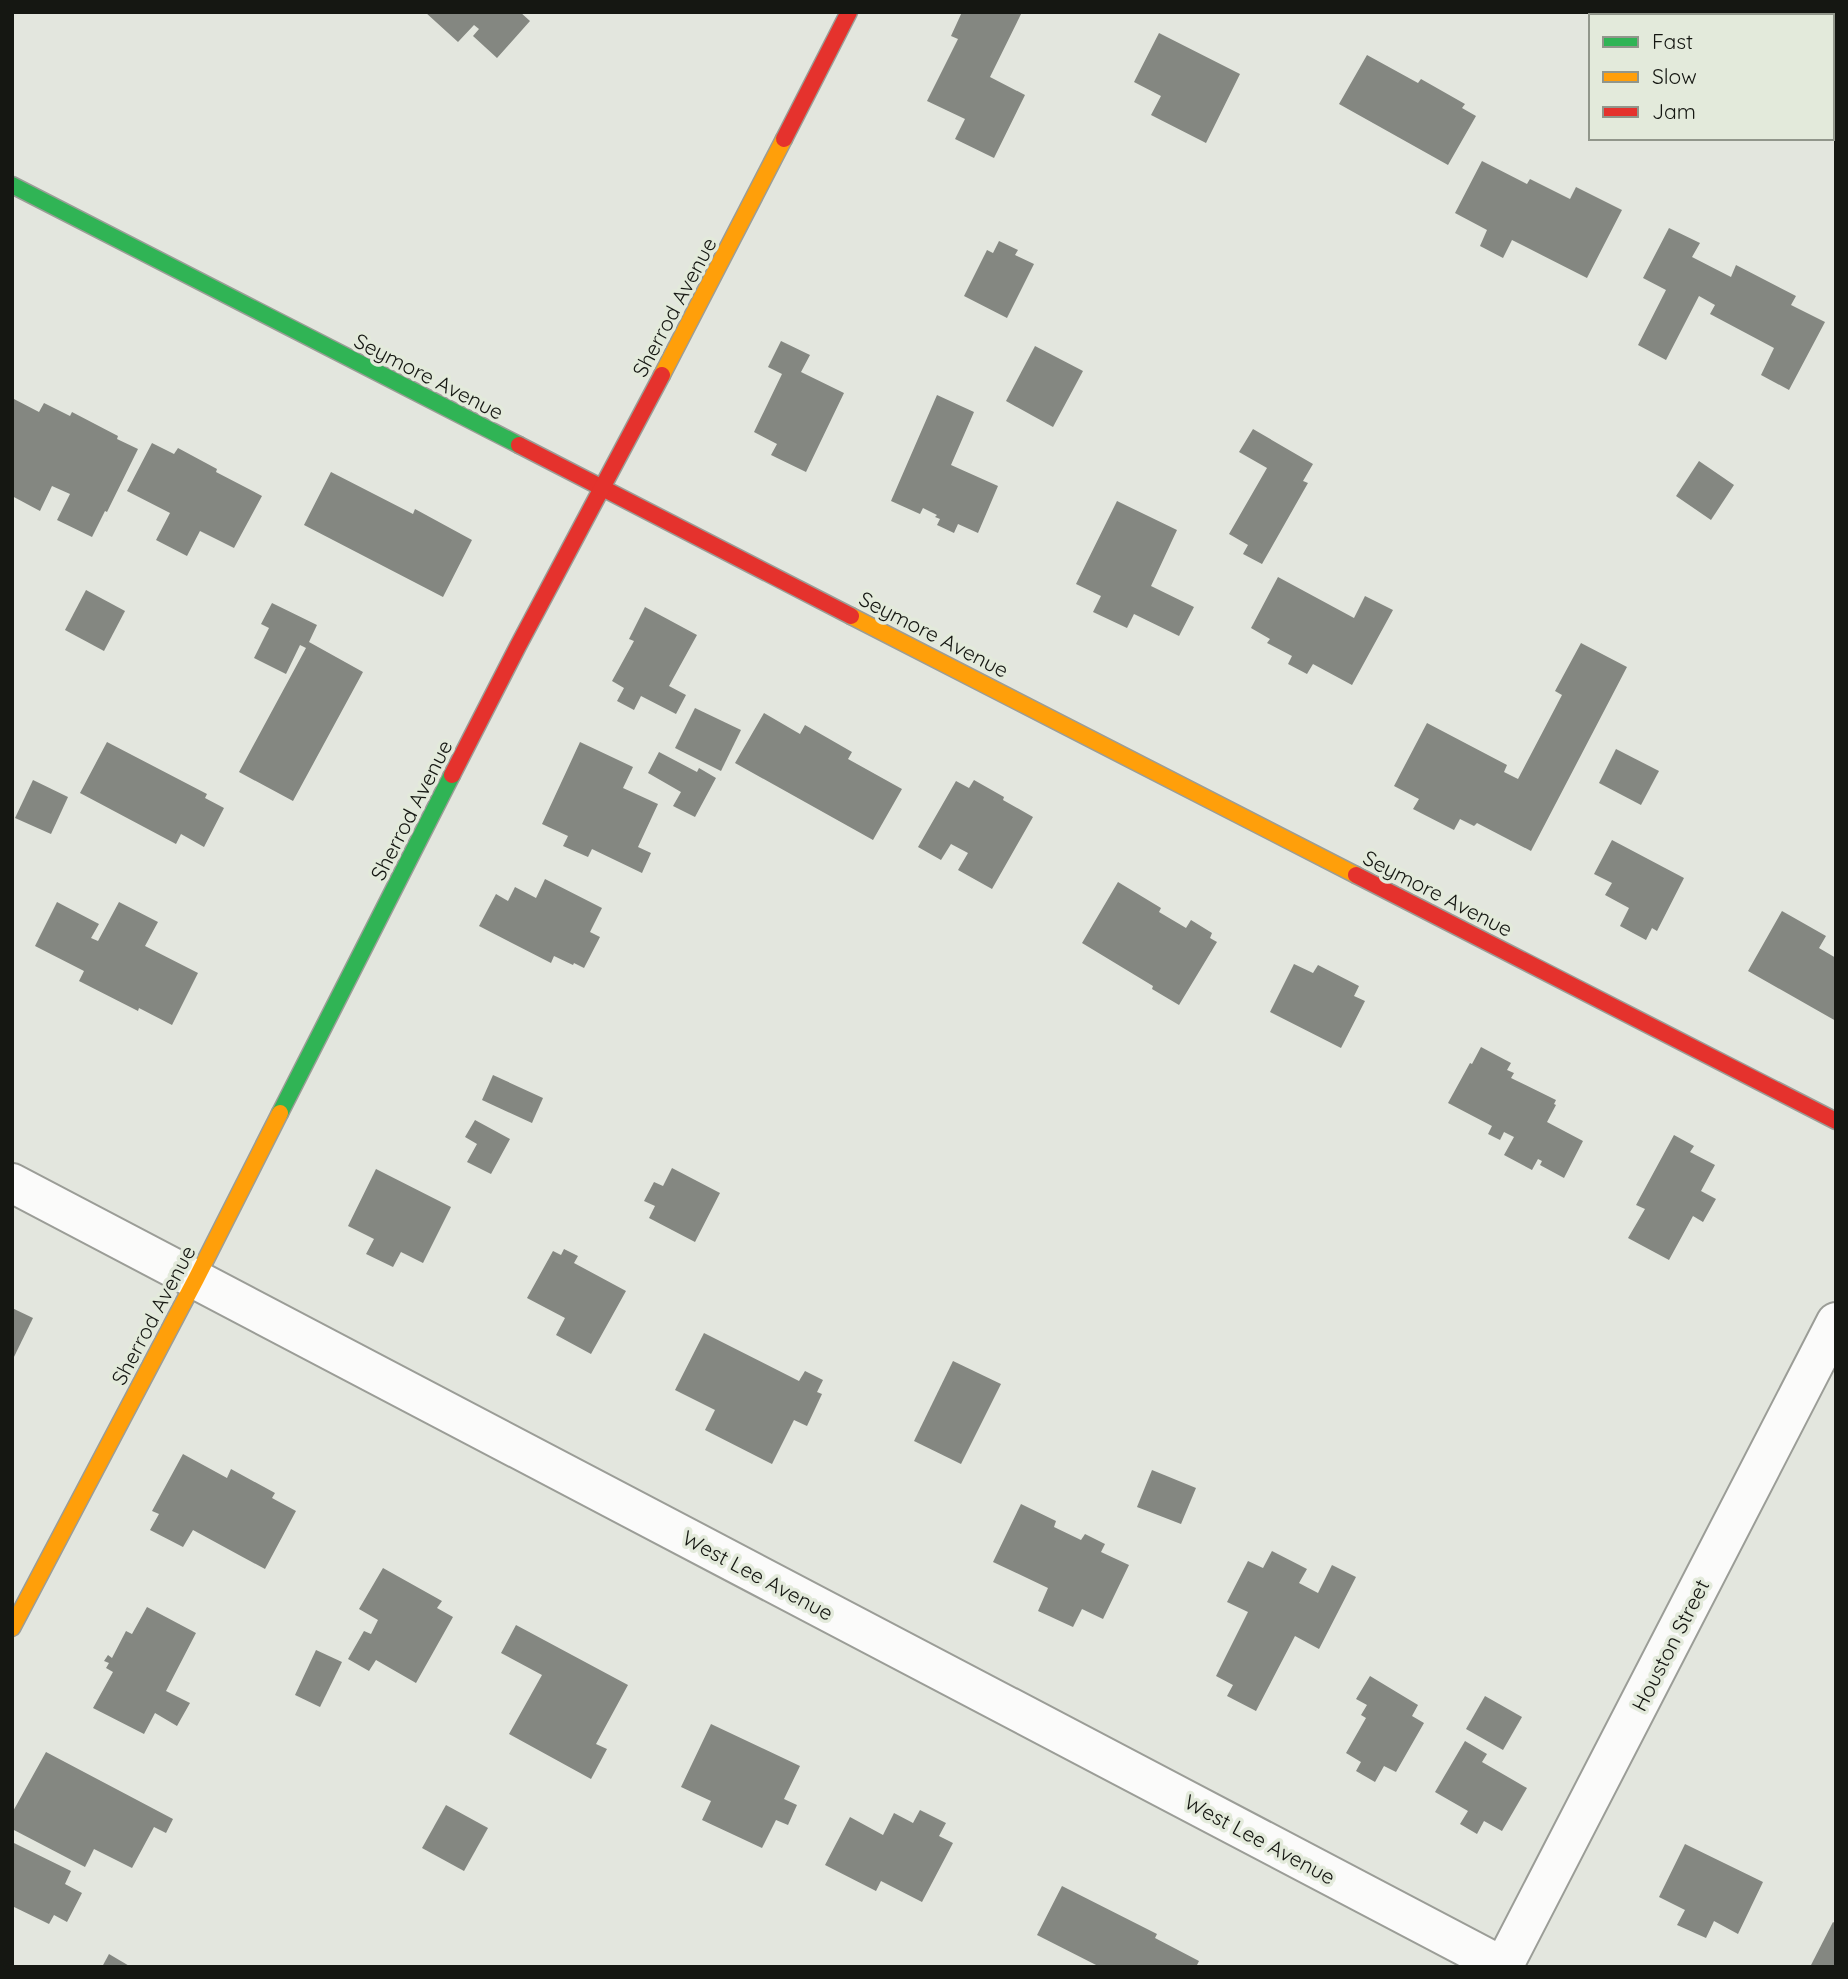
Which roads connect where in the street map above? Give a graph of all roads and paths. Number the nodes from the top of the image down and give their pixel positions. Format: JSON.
{"nodes":[{"id":1,"x":849,"y":12,"type":"edge"},
{"id":2,"x":12,"y":186,"type":"edge"},
{"id":3,"x":601,"y":488,"type":"junction"},
{"id":4,"x":1836,"y":1121,"type":"edge"},
{"id":5,"x":12,"y":1183,"type":"edge"},
{"id":6,"x":196,"y":1279,"type":"junction"},
{"id":7,"x":1836,"y":1322,"type":"edge"},
{"id":8,"x":12,"y":1628,"type":"edge"},
{"id":9,"x":1503,"y":1967,"type":"edge"}],
"edges":[{"from":1,"to":3,"type":"street","name":"Sherrod Avenue"},
{"from":2,"to":3,"type":"street","name":"Seymore Avenue"},
{"from":3,"to":4,"type":"street","name":"Seymore Avenue"},
{"from":3,"to":6,"type":"street","name":"Sherrod Avenue"},
{"from":5,"to":6,"type":"street","name":"West Lee Avenue"},
{"from":6,"to":8,"type":"street","name":"Sherrod Avenue"},
{"from":6,"to":9,"type":"street","name":"West Lee Avenue"},
{"from":7,"to":9,"type":"street","name":"Houston Street"}]}
